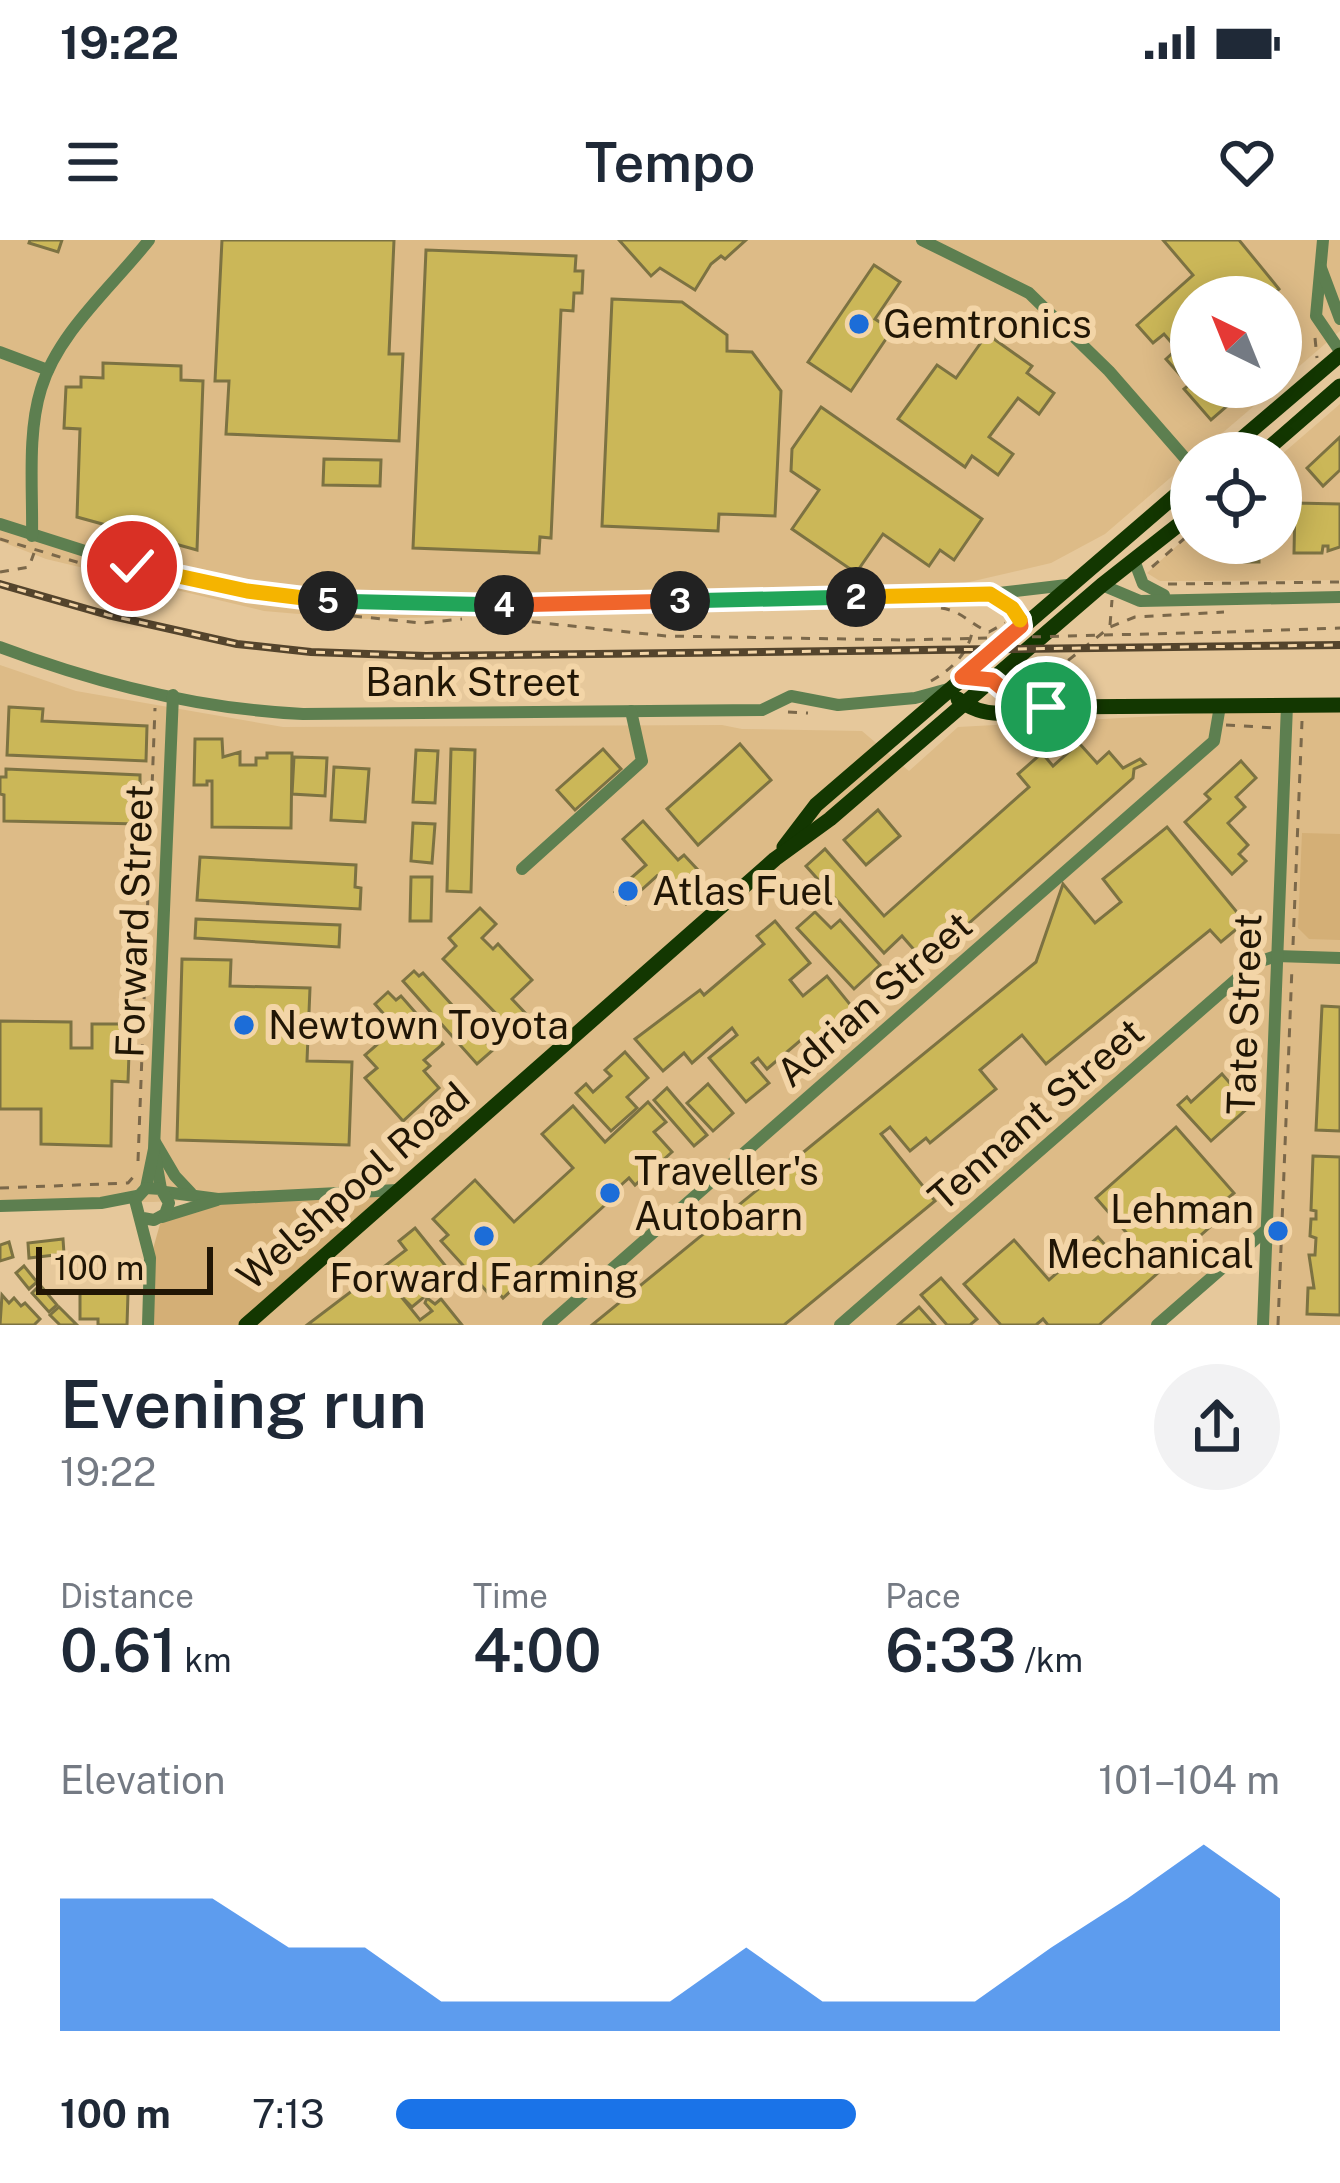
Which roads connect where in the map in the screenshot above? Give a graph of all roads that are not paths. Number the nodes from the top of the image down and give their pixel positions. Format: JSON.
{"nodes":[{"id":1,"x":149,"y":240,"type":"edge"},
{"id":2,"x":922,"y":240,"type":"edge"},
{"id":3,"x":1323,"y":240,"type":"edge"},
{"id":4,"x":1321,"y":266,"type":"junction"},
{"id":5,"x":1340,"y":319,"type":"edge"},
{"id":6,"x":0,"y":352,"type":"edge"},
{"id":7,"x":1340,"y":353,"type":"edge"},
{"id":8,"x":47,"y":370,"type":"junction"},
{"id":9,"x":1340,"y":386,"type":"edge"},
{"id":10,"x":1249,"y":432,"type":"edge"},
{"id":11,"x":1287,"y":432,"type":"edge"},
{"id":12,"x":1170,"y":440,"type":"edge"},
{"id":13,"x":1170,"y":500,"type":"edge"},
{"id":14,"x":0,"y":524,"type":"edge"},
{"id":15,"x":1170,"y":535,"type":"edge"},
{"id":16,"x":32,"y":536,"type":"junction"},
{"id":17,"x":1136,"y":569,"type":"junction"},
{"id":18,"x":1102,"y":584,"type":"junction"},
{"id":19,"x":1067,"y":586,"type":"junction"},
{"id":20,"x":990,"y":594,"type":"junction"},
{"id":21,"x":1340,"y":597,"type":"edge"},
{"id":22,"x":1177,"y":598,"type":"junction"},
{"id":23,"x":1021,"y":626,"type":"junction"},
{"id":24,"x":0,"y":647,"type":"edge"},
{"id":25,"x":992,"y":680,"type":"junction"},
{"id":26,"x":955,"y":683,"type":"junction"},
{"id":27,"x":173,"y":695,"type":"junction"},
{"id":28,"x":963,"y":704,"type":"junction"},
{"id":29,"x":1340,"y":704,"type":"edge"},
{"id":30,"x":1295,"y":705,"type":"junction"},
{"id":31,"x":1220,"y":706,"type":"junction"},
{"id":32,"x":1046,"y":707,"type":"junction"},
{"id":33,"x":631,"y":711,"type":"junction"},
{"id":34,"x":775,"y":859,"type":"junction"},
{"id":35,"x":522,"y":869,"type":"dead end"},
{"id":36,"x":1276,"y":956,"type":"junction"},
{"id":37,"x":1340,"y":958,"type":"edge"},
{"id":38,"x":154,"y":1145,"type":"junction"},
{"id":39,"x":397,"y":1190,"type":"junction"},
{"id":40,"x":163,"y":1191,"type":"junction"},
{"id":41,"x":141,"y":1192,"type":"junction"},
{"id":42,"x":193,"y":1195,"type":"junction"},
{"id":43,"x":218,"y":1199,"type":"junction"},
{"id":44,"x":101,"y":1203,"type":"junction"},
{"id":45,"x":0,"y":1206,"type":"edge"},
{"id":46,"x":140,"y":1215,"type":"junction"},
{"id":47,"x":160,"y":1218,"type":"junction"},
{"id":48,"x":1267,"y":1230,"type":"junction"},
{"id":49,"x":150,"y":1258,"type":"junction"},
{"id":50,"x":148,"y":1325,"type":"edge"},
{"id":51,"x":245,"y":1325,"type":"edge"},
{"id":52,"x":548,"y":1325,"type":"edge"},
{"id":53,"x":840,"y":1325,"type":"edge"},
{"id":54,"x":1157,"y":1325,"type":"edge"},
{"id":55,"x":1263,"y":1325,"type":"edge"}],
"edges":[{"from":1,"to":8,"type":"street"},
{"from":2,"to":12,"type":"street"},
{"from":3,"to":4,"type":"street"},
{"from":4,"to":5,"type":"street"},
{"from":4,"to":7,"type":"street"},
{"from":6,"to":8,"type":"street"},
{"from":7,"to":10,"type":"main road"},
{"from":8,"to":16,"type":"street"},
{"from":9,"to":11,"type":"main road"},
{"from":13,"to":19,"type":"main road","name":"Welshpool Road"},
{"from":14,"to":16,"type":"street"},
{"from":15,"to":17,"type":"main road","name":"Welshpool Road"},
{"from":16,"to":20,"type":"street"},
{"from":17,"to":18,"type":"main road","name":"Welshpool Road"},
{"from":17,"to":22,"type":"street"},
{"from":18,"to":22,"type":"street"},
{"from":18,"to":25,"type":"main road","name":"Welshpool Road"},
{"from":19,"to":20,"type":"street"},
{"from":19,"to":23,"type":"main road","name":"Welshpool Road"},
{"from":20,"to":23,"type":"street"},
{"from":21,"to":22,"type":"street"},
{"from":23,"to":26,"type":"main road","name":"Welshpool Road"},
{"from":24,"to":27,"type":"street","name":"Bank Street"},
{"from":25,"to":26,"type":"main road"},
{"from":25,"to":28,"type":"main road","name":"Welshpool Road"},
{"from":25,"to":32,"type":"main road"},
{"from":26,"to":28,"type":"main road"},
{"from":26,"to":33,"type":"street","name":"Bank Street"},
{"from":26,"to":34,"type":"main road","name":"Welshpool Road"},
{"from":27,"to":33,"type":"street","name":"Bank Street"},
{"from":27,"to":38,"type":"street","name":"Forward Street"},
{"from":28,"to":32,"type":"main road"},
{"from":28,"to":34,"type":"main road","name":"Welshpool Road"},
{"from":29,"to":30,"type":"main road"},
{"from":30,"to":31,"type":"main road"},
{"from":30,"to":36,"type":"street","name":"Tate Street"},
{"from":31,"to":32,"type":"main road"},
{"from":31,"to":52,"type":"street","name":"Adrian Street"},
{"from":33,"to":35,"type":"street"},
{"from":34,"to":39,"type":"main road","name":"Welshpool Road"},
{"from":36,"to":37,"type":"street"},
{"from":36,"to":48,"type":"street","name":"Tate Street"},
{"from":36,"to":53,"type":"street","name":"Tennant Street"},
{"from":38,"to":40,"type":"street","name":"Forward Street"},
{"from":38,"to":41,"type":"street","name":"Forward Street"},
{"from":38,"to":42,"type":"street"},
{"from":39,"to":43,"type":"street"},
{"from":39,"to":51,"type":"main road","name":"Welshpool Road"},
{"from":40,"to":41,"type":"street"},
{"from":40,"to":42,"type":"street"},
{"from":40,"to":47,"type":"street","name":"Forward Street"},
{"from":41,"to":44,"type":"street"},
{"from":41,"to":46,"type":"street","name":"Forward Street"},
{"from":42,"to":43,"type":"street"},
{"from":43,"to":47,"type":"street"},
{"from":44,"to":45,"type":"street"},
{"from":44,"to":46,"type":"street"},
{"from":46,"to":47,"type":"street"},
{"from":46,"to":49,"type":"street","name":"Forward Street"},
{"from":47,"to":49,"type":"street","name":"Forward Street"},
{"from":48,"to":54,"type":"street"},
{"from":48,"to":55,"type":"street","name":"Tate Street"},
{"from":49,"to":50,"type":"street"}]}
